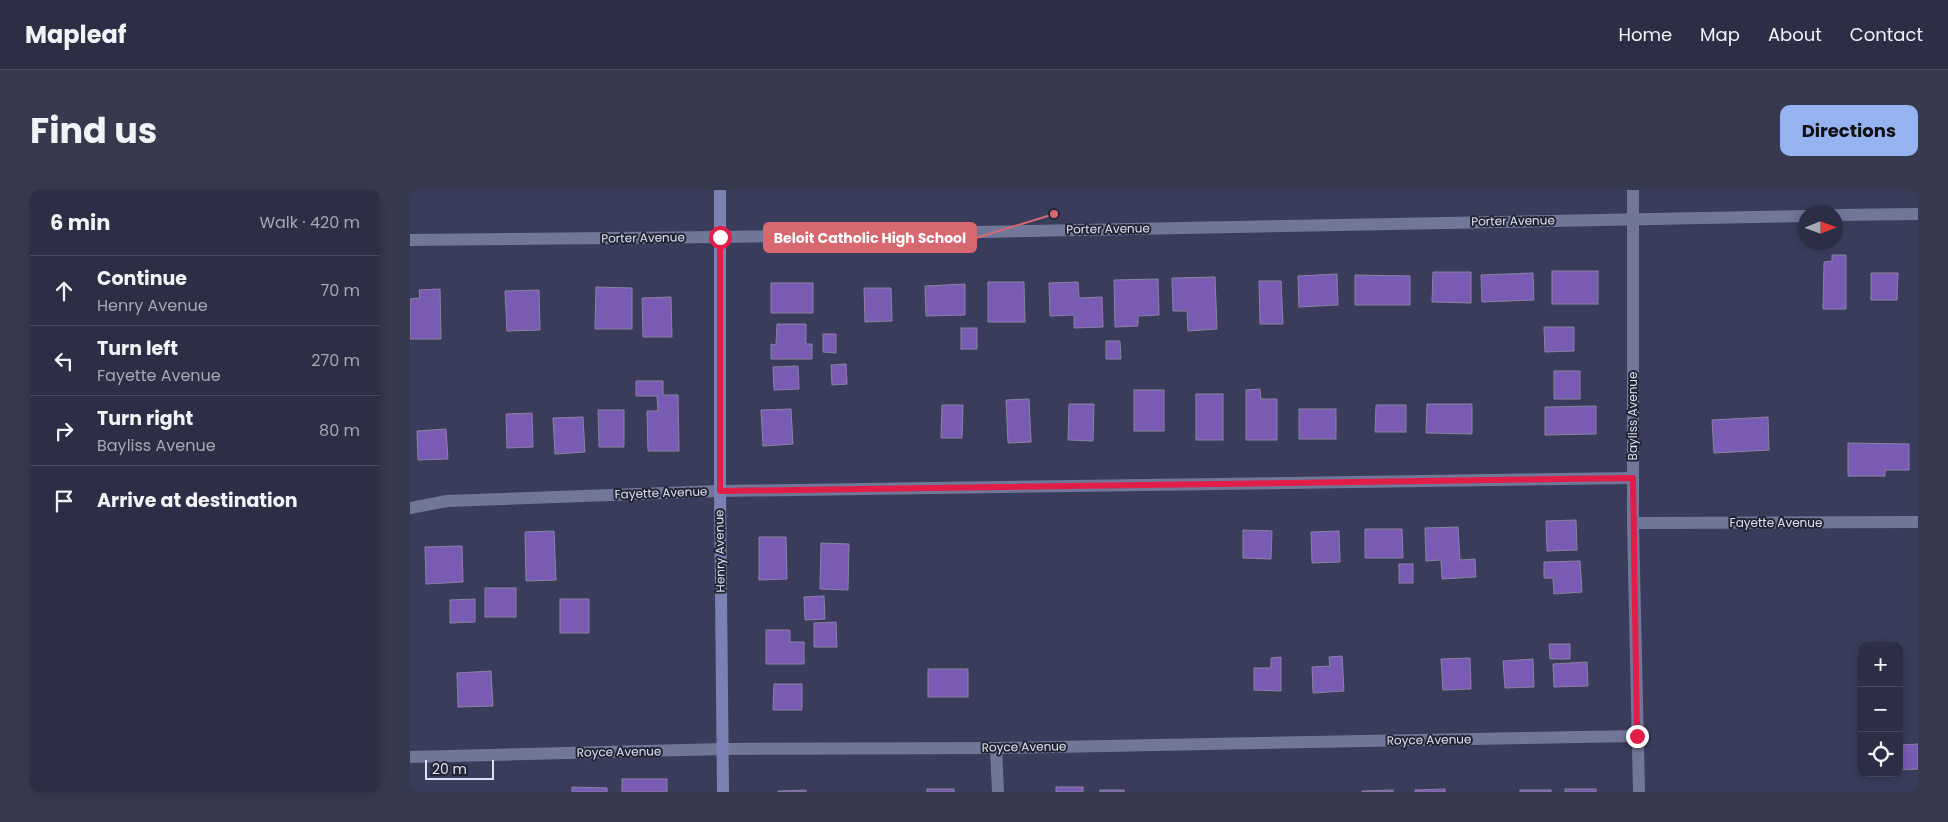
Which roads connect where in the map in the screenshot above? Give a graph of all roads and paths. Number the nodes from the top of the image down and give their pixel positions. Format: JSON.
{"nodes":[{"id":1,"x":720,"y":190,"type":"edge"},
{"id":2,"x":1633,"y":190,"type":"edge"},
{"id":3,"x":1918,"y":214,"type":"edge"},
{"id":4,"x":1843,"y":215,"type":"edge"},
{"id":5,"x":1798,"y":216,"type":"edge"},
{"id":6,"x":1633,"y":218,"type":"junction"},
{"id":7,"x":720,"y":237,"type":"junction"},
{"id":8,"x":410,"y":240,"type":"edge"},
{"id":9,"x":1633,"y":478,"type":"junction"},
{"id":10,"x":720,"y":491,"type":"junction"},
{"id":11,"x":410,"y":508,"type":"edge"},
{"id":12,"x":1918,"y":522,"type":"edge"},
{"id":13,"x":1633,"y":523,"type":"junction"},
{"id":14,"x":1637,"y":736,"type":"junction"},
{"id":15,"x":996,"y":748,"type":"junction"},
{"id":16,"x":723,"y":749,"type":"junction"},
{"id":17,"x":411,"y":756,"type":"edge"},
{"id":18,"x":722,"y":792,"type":"edge"},
{"id":19,"x":998,"y":792,"type":"edge"},
{"id":20,"x":1639,"y":792,"type":"edge"}],
"edges":[{"from":1,"to":7,"type":"street","name":"Henry Avenue"},
{"from":2,"to":6,"type":"street","name":"Bayliss Avenue"},
{"from":3,"to":4,"type":"street"},
{"from":5,"to":6,"type":"street","name":"Porter Avenue"},
{"from":6,"to":7,"type":"street","name":"Porter Avenue"},
{"from":6,"to":9,"type":"street","name":"Bayliss Avenue"},
{"from":7,"to":8,"type":"street","name":"Porter Avenue"},
{"from":7,"to":10,"type":"street","name":"Henry Avenue"},
{"from":9,"to":10,"type":"street","name":"Fayette Avenue"},
{"from":9,"to":13,"type":"street","name":"Bayliss Avenue"},
{"from":10,"to":11,"type":"street","name":"Fayette Avenue"},
{"from":10,"to":16,"type":"street","name":"Henry Avenue"},
{"from":12,"to":13,"type":"street","name":"Fayette Avenue"},
{"from":13,"to":14,"type":"street","name":"Bayliss Avenue"},
{"from":14,"to":15,"type":"street","name":"Royce Avenue"},
{"from":14,"to":20,"type":"street","name":"Bayliss Avenue"},
{"from":15,"to":16,"type":"street","name":"Royce Avenue"},
{"from":15,"to":19,"type":"street"},
{"from":16,"to":17,"type":"street","name":"Royce Avenue"},
{"from":16,"to":18,"type":"street","name":"Henry Avenue"}]}
